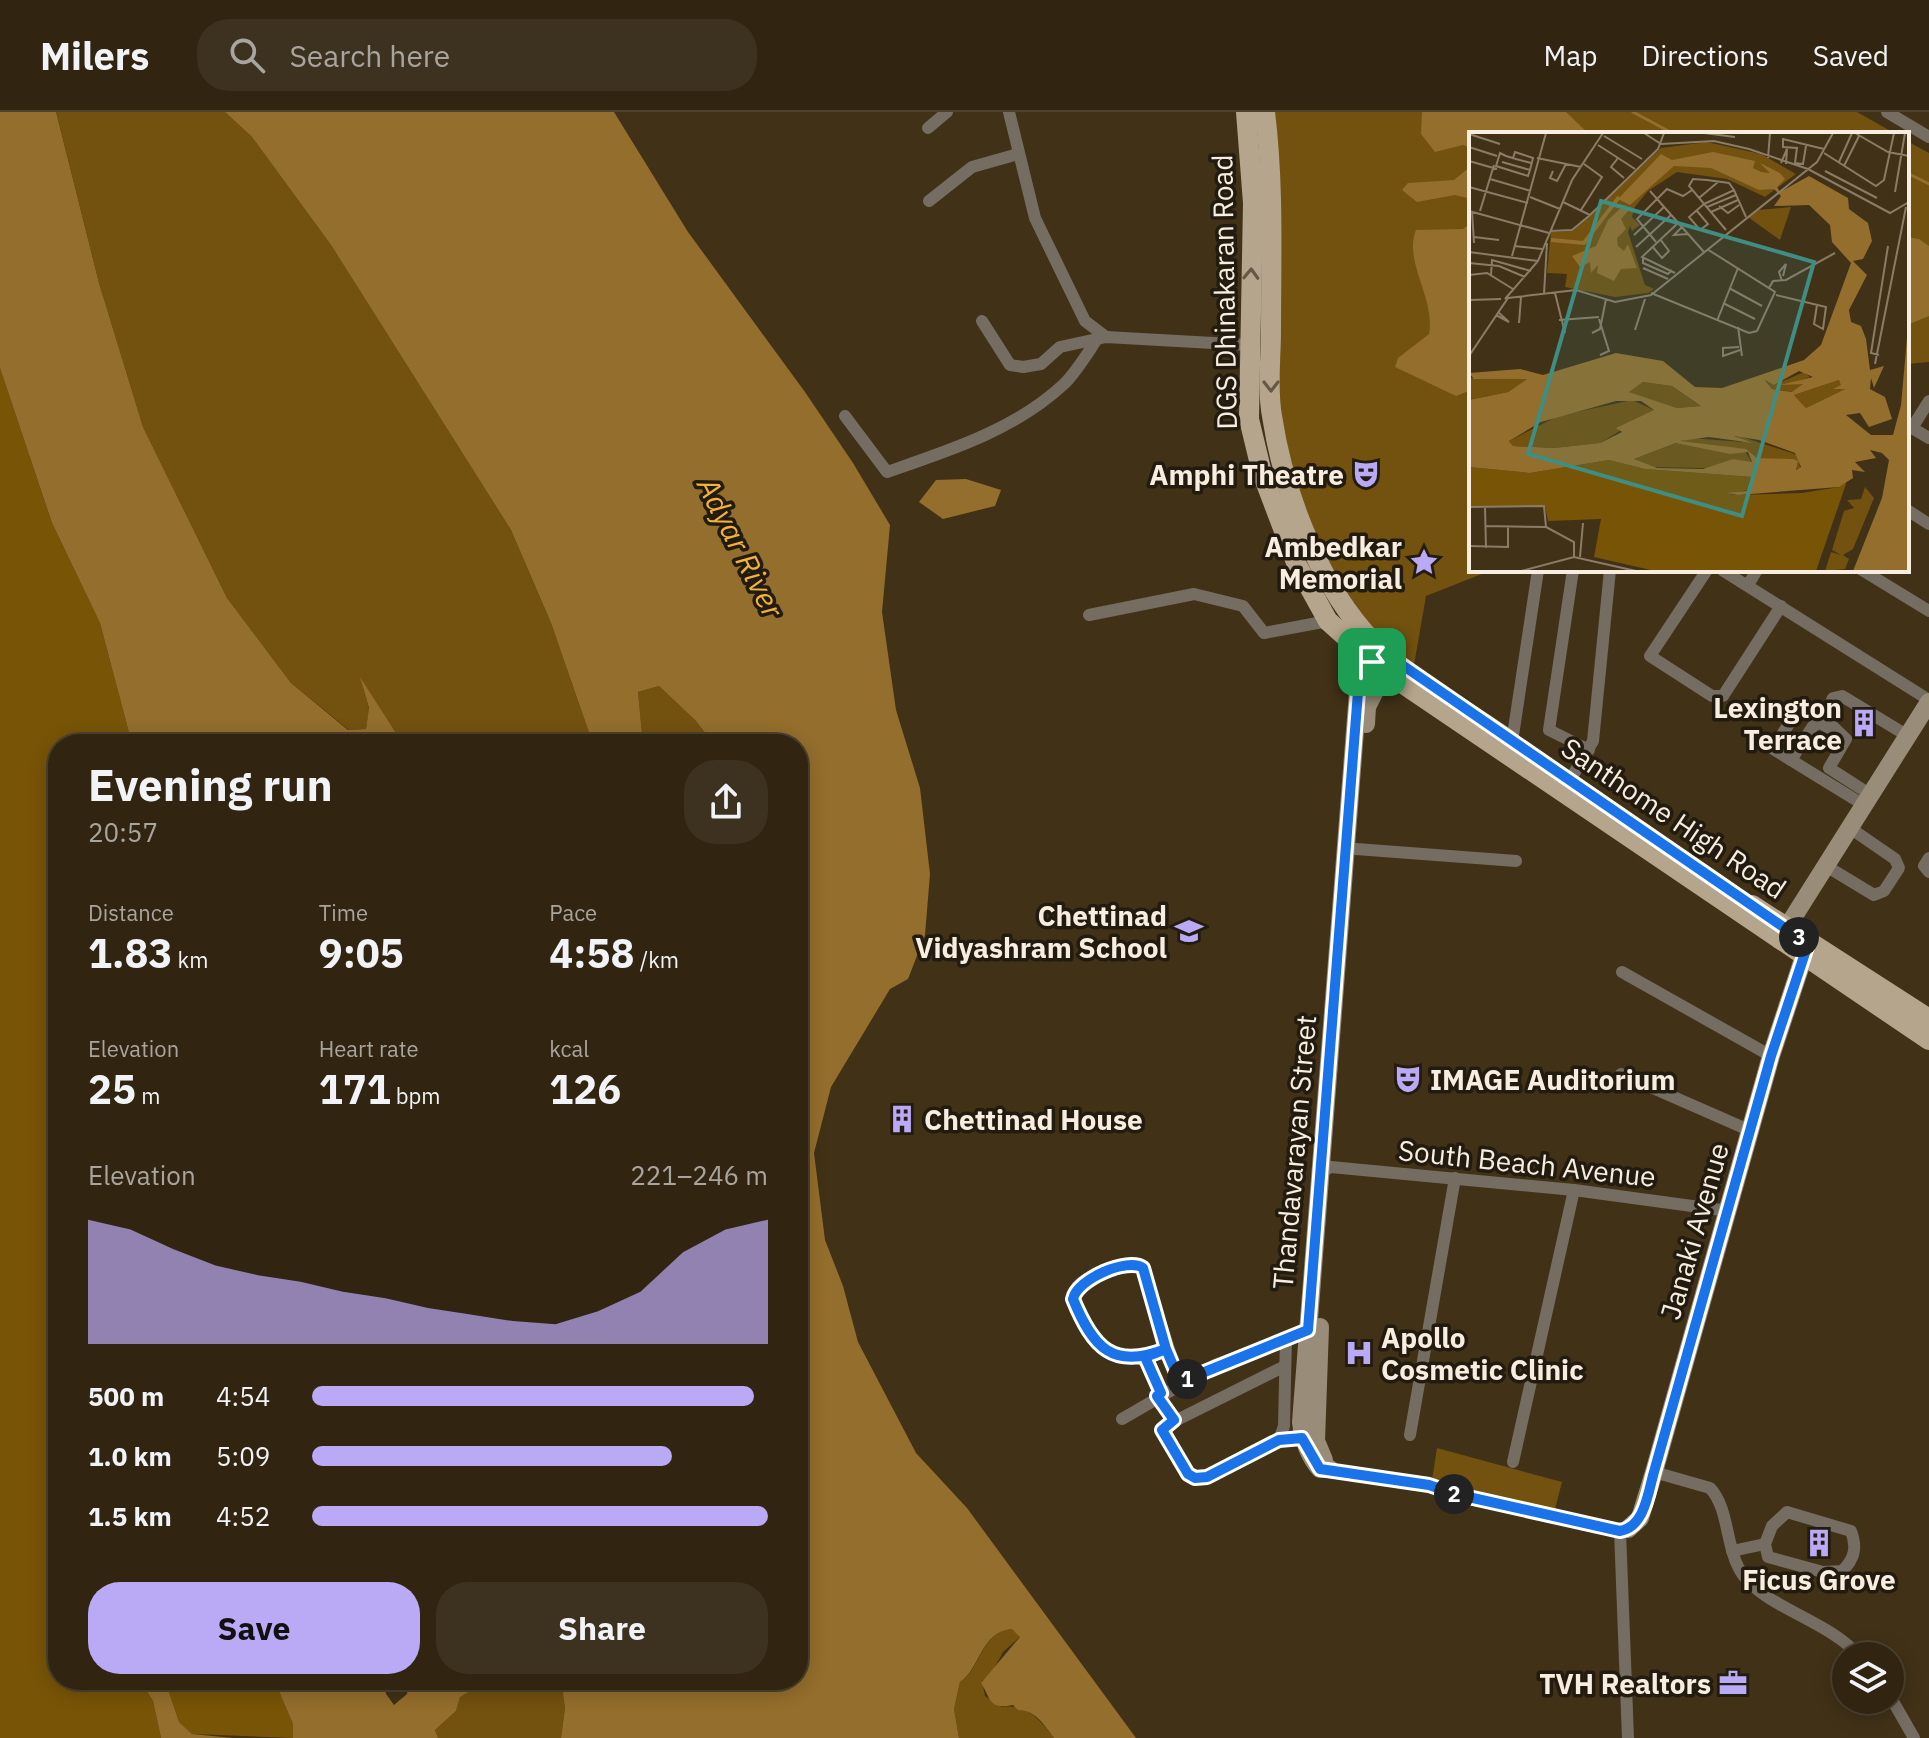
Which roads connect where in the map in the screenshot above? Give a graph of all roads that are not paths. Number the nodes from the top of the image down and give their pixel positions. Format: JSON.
{"nodes":[{"id":1,"x":947,"y":112,"type":"edge"},
{"id":2,"x":1009,"y":112,"type":"edge"},
{"id":3,"x":1246,"y":112,"type":"edge"},
{"id":4,"x":1265,"y":112,"type":"edge"},
{"id":5,"x":1887,"y":112,"type":"edge"},
{"id":6,"x":928,"y":128,"type":"dead end"},
{"id":7,"x":1929,"y":137,"type":"edge"},
{"id":8,"x":1018,"y":154,"type":"junction"},
{"id":9,"x":929,"y":201,"type":"dead end"},
{"id":10,"x":982,"y":321,"type":"dead end"},
{"id":11,"x":1101,"y":338,"type":"junction"},
{"id":12,"x":1249,"y":345,"type":"junction"},
{"id":13,"x":1929,"y":401,"type":"edge"},
{"id":14,"x":845,"y":416,"type":"dead end"},
{"id":15,"x":1909,"y":426,"type":"edge"},
{"id":16,"x":1929,"y":438,"type":"edge"},
{"id":17,"x":1909,"y":511,"type":"edge"},
{"id":18,"x":1929,"y":524,"type":"edge"},
{"id":19,"x":1538,"y":572,"type":"edge"},
{"id":20,"x":1573,"y":572,"type":"edge"},
{"id":21,"x":1610,"y":572,"type":"edge"},
{"id":22,"x":1706,"y":572,"type":"edge"},
{"id":23,"x":1725,"y":572,"type":"edge"},
{"id":24,"x":1756,"y":572,"type":"edge"},
{"id":25,"x":1865,"y":572,"type":"edge"},
{"id":26,"x":1748,"y":585,"type":"junction"},
{"id":27,"x":1781,"y":606,"type":"junction"},
{"id":28,"x":1929,"y":611,"type":"edge"},
{"id":29,"x":1089,"y":615,"type":"dead end"},
{"id":30,"x":1328,"y":621,"type":"junction"},
{"id":31,"x":1383,"y":660,"type":"junction"},
{"id":32,"x":1929,"y":701,"type":"edge"},
{"id":33,"x":1790,"y":722,"type":"dead end"},
{"id":34,"x":1908,"y":736,"type":"junction"},
{"id":35,"x":1512,"y":742,"type":"junction"},
{"id":36,"x":1589,"y":750,"type":"junction"},
{"id":37,"x":1791,"y":760,"type":"junction"},
{"id":38,"x":1816,"y":775,"type":"junction"},
{"id":39,"x":1569,"y":782,"type":"junction"},
{"id":40,"x":1868,"y":800,"type":"junction"},
{"id":41,"x":1854,"y":830,"type":"junction"},
{"id":42,"x":1356,"y":849,"type":"junction"},
{"id":43,"x":1929,"y":858,"type":"edge"},
{"id":44,"x":1516,"y":861,"type":"dead end"},
{"id":45,"x":1830,"y":868,"type":"junction"},
{"id":46,"x":1929,"y":872,"type":"edge"},
{"id":47,"x":1783,"y":934,"type":"junction"},
{"id":48,"x":1805,"y":949,"type":"junction"},
{"id":49,"x":1622,"y":972,"type":"dead end"},
{"id":50,"x":1341,"y":975,"type":"junction"},
{"id":51,"x":1929,"y":1019,"type":"edge"},
{"id":52,"x":1929,"y":1040,"type":"edge"},
{"id":53,"x":1771,"y":1056,"type":"junction"},
{"id":54,"x":1621,"y":1074,"type":"dead end"},
{"id":55,"x":1751,"y":1131,"type":"junction"},
{"id":56,"x":1326,"y":1170,"type":"junction"},
{"id":57,"x":1455,"y":1178,"type":"junction"},
{"id":58,"x":1574,"y":1190,"type":"junction"},
{"id":59,"x":1729,"y":1211,"type":"junction"},
{"id":60,"x":1314,"y":1330,"type":"junction"},
{"id":61,"x":1286,"y":1338,"type":"junction"},
{"id":62,"x":1166,"y":1349,"type":"junction"},
{"id":63,"x":1145,"y":1357,"type":"junction"},
{"id":64,"x":1285,"y":1366,"type":"junction"},
{"id":65,"x":1180,"y":1382,"type":"junction"},
{"id":66,"x":1159,"y":1395,"type":"junction"},
{"id":67,"x":1122,"y":1419,"type":"dead end"},
{"id":68,"x":1174,"y":1420,"type":"junction"},
{"id":69,"x":1410,"y":1435,"type":"dead end"},
{"id":70,"x":1302,"y":1438,"type":"junction"},
{"id":71,"x":1279,"y":1440,"type":"junction"},
{"id":72,"x":1513,"y":1462,"type":"dead end"},
{"id":73,"x":1330,"y":1469,"type":"junction"},
{"id":74,"x":1654,"y":1472,"type":"junction"},
{"id":75,"x":1624,"y":1530,"type":"junction"},
{"id":76,"x":1765,"y":1544,"type":"junction"},
{"id":77,"x":1732,"y":1551,"type":"junction"},
{"id":78,"x":1846,"y":1642,"type":"edge"},
{"id":79,"x":1900,"y":1714,"type":"edge"},
{"id":80,"x":1628,"y":1738,"type":"edge"},
{"id":81,"x":1914,"y":1738,"type":"edge"}],
"edges":[{"from":1,"to":6,"type":"street"},
{"from":2,"to":8,"type":"street"},
{"from":12,"to":3,"type":"main road","name":"DGS Dhinakaran Road","one_way":true},
{"from":4,"to":31,"type":"main road","name":"DGS Dhinakaran Road","one_way":true},
{"from":5,"to":7,"type":"street"},
{"from":8,"to":9,"type":"street"},
{"from":8,"to":11,"type":"street"},
{"from":10,"to":11,"type":"street"},
{"from":11,"to":12,"type":"street"},
{"from":11,"to":14,"type":"street"},
{"from":12,"to":30,"type":"main road","name":"DGS Dhinakaran Road"},
{"from":13,"to":15,"type":"street"},
{"from":15,"to":16,"type":"street"},
{"from":17,"to":18,"type":"street"},
{"from":19,"to":35,"type":"street"},
{"from":20,"to":36,"type":"street"},
{"from":21,"to":36,"type":"street"},
{"from":22,"to":27,"type":"street"},
{"from":23,"to":26,"type":"street"},
{"from":24,"to":26,"type":"street"},
{"from":25,"to":28,"type":"street"},
{"from":26,"to":27,"type":"street"},
{"from":27,"to":32,"type":"street"},
{"from":29,"to":30,"type":"street"},
{"from":30,"to":31,"type":"main road","name":"DGS Dhinakaran Road"},
{"from":31,"to":35,"type":"main road","name":"Santhome High Road"},
{"from":31,"to":42,"type":"street","name":"Thandavarayan Street"},
{"from":31,"to":47,"type":"main road","name":"Santhome High Road"},
{"from":31,"to":50,"type":"street","name":"Thandavarayan Street"},
{"from":32,"to":34,"type":"street"},
{"from":33,"to":37,"type":"street"},
{"from":34,"to":40,"type":"street"},
{"from":34,"to":40,"type":"street"},
{"from":35,"to":39,"type":"main road","name":"Santhome High Road"},
{"from":36,"to":39,"type":"street"},
{"from":37,"to":38,"type":"street"},
{"from":37,"to":38,"type":"street"},
{"from":38,"to":40,"type":"street"},
{"from":39,"to":47,"type":"main road","name":"Santhome High Road"},
{"from":40,"to":41,"type":"street"},
{"from":41,"to":45,"type":"street"},
{"from":41,"to":45,"type":"street"},
{"from":42,"to":44,"type":"street"},
{"from":42,"to":50,"type":"street","name":"Thandavarayan Street"},
{"from":43,"to":46,"type":"street"},
{"from":45,"to":47,"type":"street"},
{"from":47,"to":48,"type":"main road","name":"Santhome High Road"},
{"from":48,"to":51,"type":"main road","name":"Santhome High Road"},
{"from":48,"to":52,"type":"main road","name":"Santhome High Road"},
{"from":48,"to":53,"type":"street","name":"Janaki Avenue"},
{"from":49,"to":53,"type":"street"},
{"from":50,"to":56,"type":"street","name":"Thandavarayan Street"},
{"from":53,"to":55,"type":"street","name":"Janaki Avenue"},
{"from":54,"to":55,"type":"street"},
{"from":55,"to":59,"type":"street","name":"Janaki Avenue"},
{"from":56,"to":57,"type":"street","name":"South Beach Avenue"},
{"from":56,"to":60,"type":"street","name":"Thandavarayan Street"},
{"from":57,"to":58,"type":"street","name":"South Beach Avenue"},
{"from":57,"to":69,"type":"street"},
{"from":58,"to":59,"type":"street","name":"South Beach Avenue"},
{"from":58,"to":72,"type":"street"},
{"from":59,"to":74,"type":"street","name":"Janaki Avenue"},
{"from":60,"to":61,"type":"street"},
{"from":60,"to":70,"type":"street","name":"Thandavarayan Street"},
{"from":60,"to":73,"type":"street","name":"Thandavarayan Street"},
{"from":61,"to":64,"type":"street"},
{"from":61,"to":65,"type":"street"},
{"from":62,"to":63,"type":"street"},
{"from":62,"to":63,"type":"street"},
{"from":62,"to":65,"type":"street"},
{"from":63,"to":66,"type":"street"},
{"from":64,"to":68,"type":"street"},
{"from":64,"to":71,"type":"street"},
{"from":65,"to":66,"type":"street"},
{"from":66,"to":67,"type":"street"},
{"from":66,"to":68,"type":"street"},
{"from":68,"to":71,"type":"street"},
{"from":70,"to":71,"type":"street"},
{"from":70,"to":73,"type":"street"},
{"from":73,"to":75,"type":"street"},
{"from":74,"to":75,"type":"street","name":"Janaki Avenue"},
{"from":74,"to":77,"type":"street"},
{"from":75,"to":80,"type":"street"},
{"from":76,"to":76,"type":"street"},
{"from":76,"to":77,"type":"street"},
{"from":77,"to":78,"type":"street"},
{"from":79,"to":81,"type":"street"}]}
